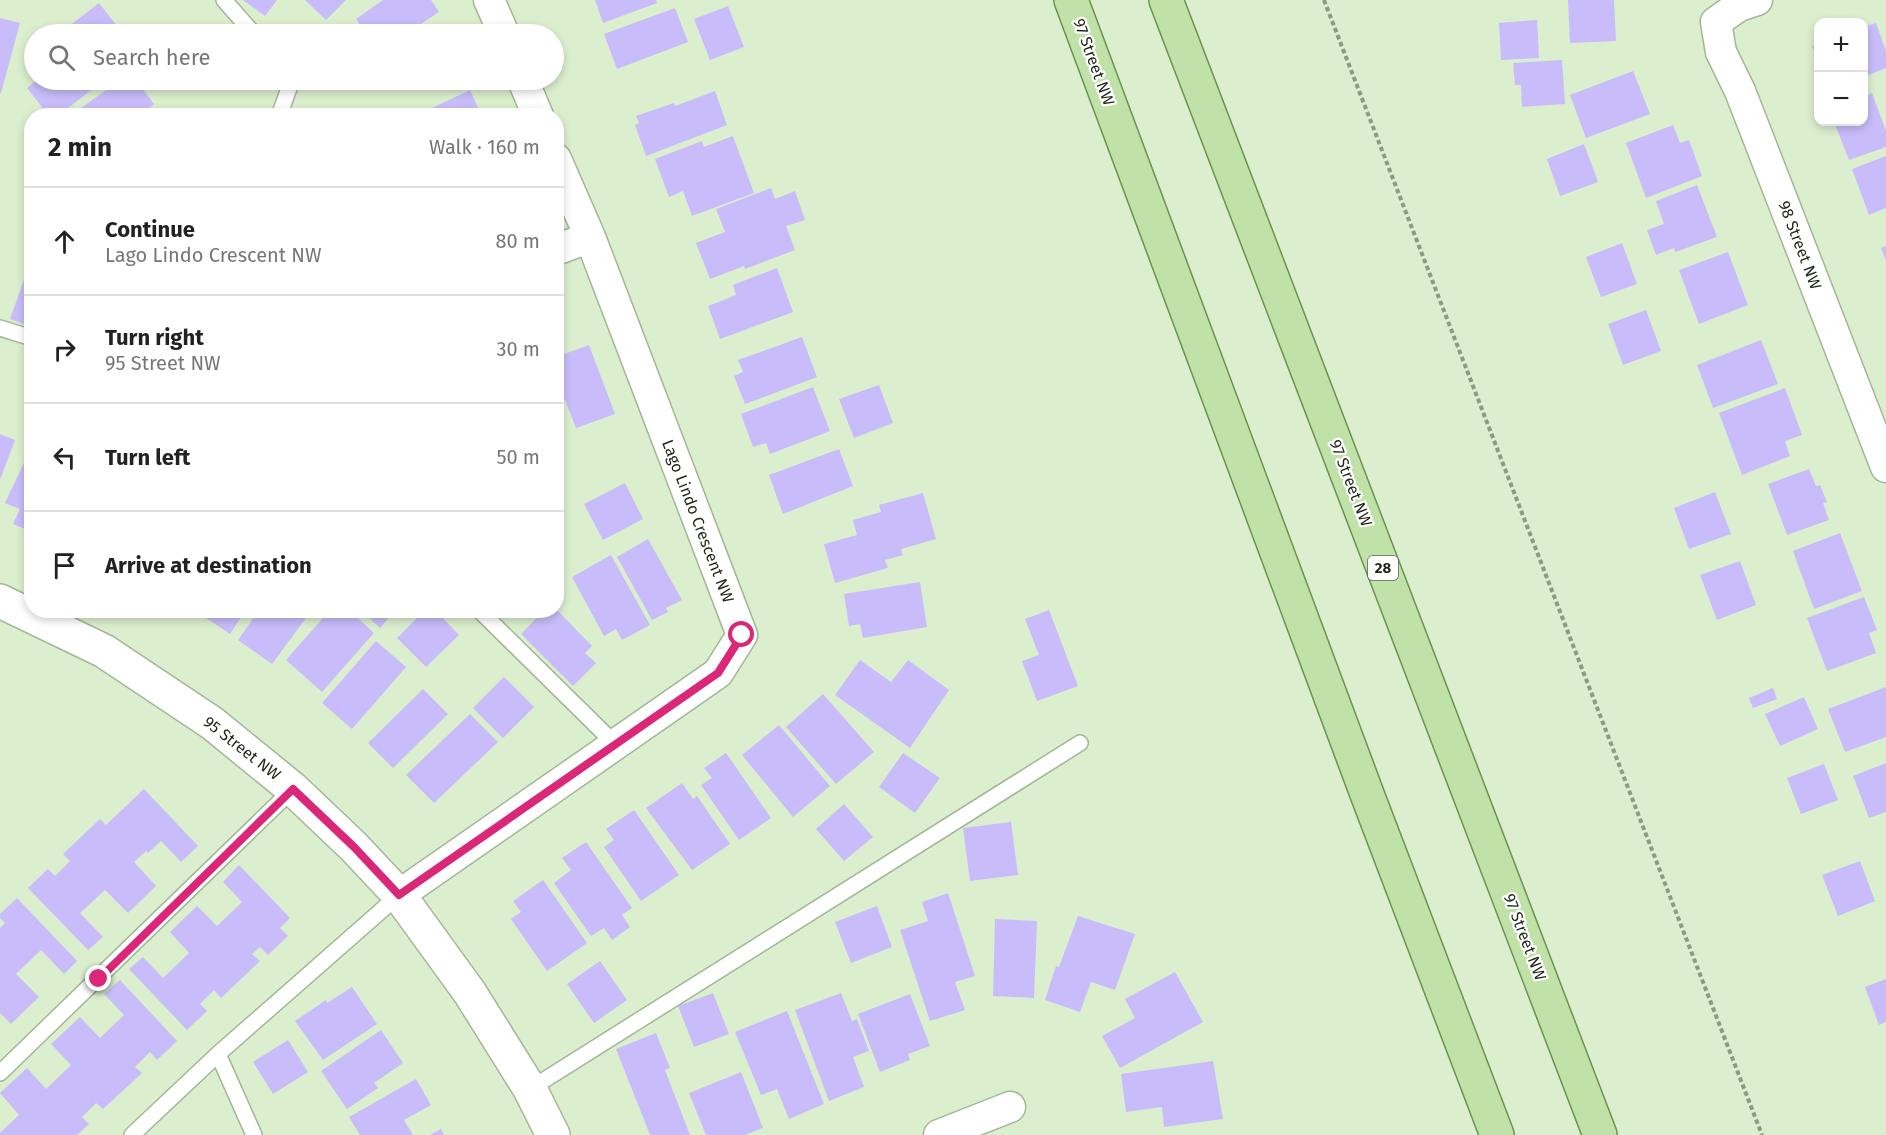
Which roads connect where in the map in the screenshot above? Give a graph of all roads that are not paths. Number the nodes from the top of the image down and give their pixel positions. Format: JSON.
{"nodes":[{"id":1,"x":224,"y":0,"type":"edge"},
{"id":2,"x":489,"y":0,"type":"edge"},
{"id":3,"x":1071,"y":0,"type":"edge"},
{"id":4,"x":1166,"y":0,"type":"edge"},
{"id":5,"x":1757,"y":0,"type":"edge"},
{"id":6,"x":245,"y":24,"type":"edge"},
{"id":7,"x":500,"y":24,"type":"edge"},
{"id":8,"x":288,"y":90,"type":"edge"},
{"id":9,"x":527,"y":90,"type":"edge"},
{"id":10,"x":282,"y":108,"type":"edge"},
{"id":11,"x":535,"y":108,"type":"edge"},
{"id":12,"x":564,"y":177,"type":"edge"},
{"id":13,"x":590,"y":237,"type":"junction"},
{"id":14,"x":564,"y":247,"type":"edge"},
{"id":15,"x":0,"y":328,"type":"edge"},
{"id":16,"x":24,"y":336,"type":"edge"},
{"id":17,"x":1886,"y":467,"type":"edge"},
{"id":18,"x":0,"y":602,"type":"edge"},
{"id":19,"x":24,"y":613,"type":"edge"},
{"id":20,"x":34,"y":618,"type":"edge"},
{"id":21,"x":487,"y":618,"type":"edge"},
{"id":22,"x":1080,"y":743,"type":"dead end"},
{"id":23,"x":615,"y":744,"type":"junction"},
{"id":24,"x":293,"y":789,"type":"junction"},
{"id":25,"x":399,"y":895,"type":"junction"},
{"id":26,"x":218,"y":1054,"type":"junction"},
{"id":27,"x":0,"y":1073,"type":"edge"},
{"id":28,"x":530,"y":1089,"type":"junction"},
{"id":29,"x":1010,"y":1107,"type":"dead end"},
{"id":30,"x":132,"y":1135,"type":"edge"},
{"id":31,"x":254,"y":1135,"type":"edge"},
{"id":32,"x":553,"y":1135,"type":"edge"},
{"id":33,"x":939,"y":1135,"type":"edge"},
{"id":34,"x":1497,"y":1135,"type":"edge"},
{"id":35,"x":1600,"y":1135,"type":"edge"}],
"edges":[{"from":1,"to":6,"type":"lane"},
{"from":2,"to":7,"type":"street"},
{"from":3,"to":34,"type":"main road","name":"97 Street NW"},
{"from":4,"to":35,"type":"main road","name":"97 Street NW","number":"28"},
{"from":5,"to":17,"type":"street","name":"98 Street NW"},
{"from":8,"to":10,"type":"lane"},
{"from":9,"to":11,"type":"street"},
{"from":12,"to":13,"type":"street","name":"Lago Lindo Crescent NW"},
{"from":13,"to":14,"type":"street"},
{"from":13,"to":23,"type":"street","name":"Lago Lindo Crescent NW"},
{"from":15,"to":16,"type":"lane"},
{"from":18,"to":19,"type":"street","name":"95 Street NW"},
{"from":20,"to":24,"type":"street","name":"95 Street NW"},
{"from":21,"to":23,"type":"lane"},
{"from":22,"to":28,"type":"lane"},
{"from":23,"to":25,"type":"street","name":"Lago Lindo Crescent NW"},
{"from":24,"to":25,"type":"street","name":"95 Street NW"},
{"from":24,"to":27,"type":"lane"},
{"from":25,"to":26,"type":"lane"},
{"from":25,"to":28,"type":"street","name":"95 Street NW"},
{"from":26,"to":30,"type":"lane"},
{"from":26,"to":31,"type":"lane"},
{"from":28,"to":32,"type":"street","name":"95 Street NW"},
{"from":29,"to":33,"type":"street"}]}
